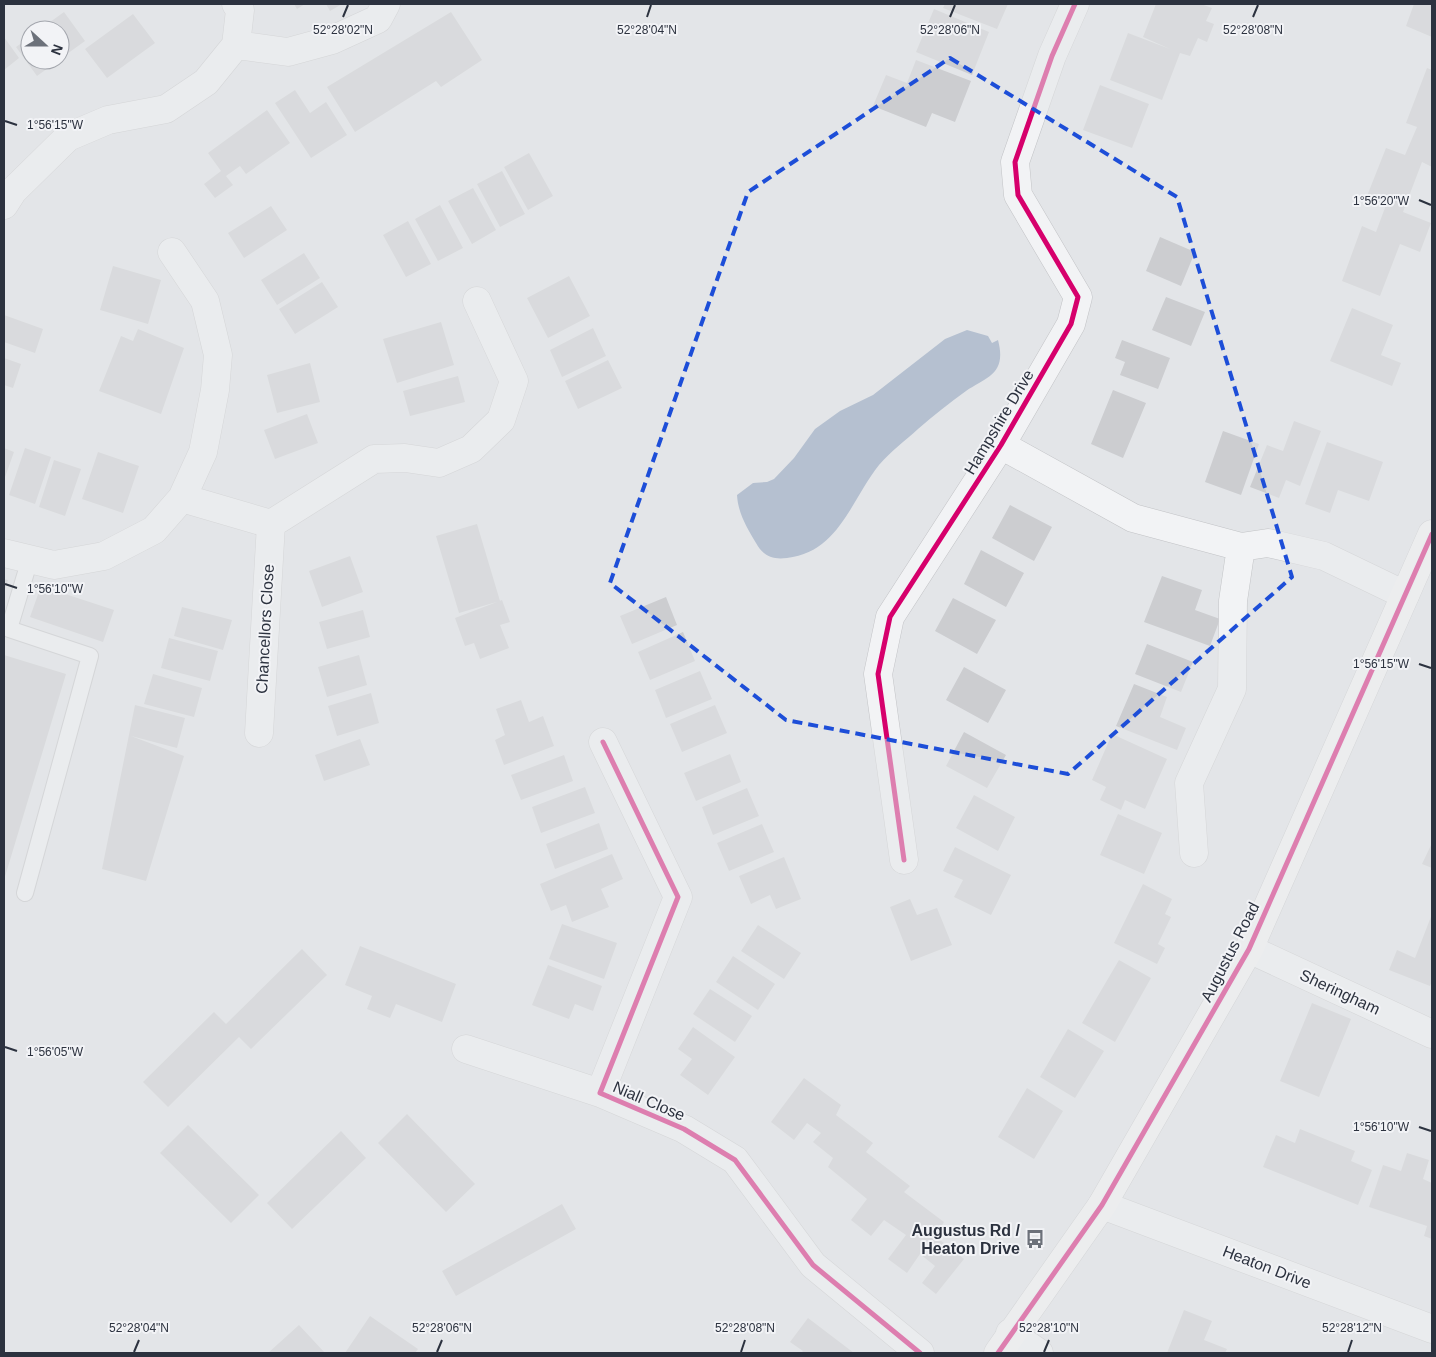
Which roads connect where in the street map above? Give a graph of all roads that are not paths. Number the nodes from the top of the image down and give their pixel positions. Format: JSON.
{"nodes":[{"id":1,"x":236,"y":4,"type":"edge"},
{"id":2,"x":386,"y":4,"type":"edge"},
{"id":3,"x":1075,"y":4,"type":"edge"},
{"id":4,"x":236,"y":45,"type":"junction"},
{"id":5,"x":4,"y":205,"type":"edge"},
{"id":6,"x":172,"y":252,"type":"dead end"},
{"id":7,"x":477,"y":301,"type":"dead end"},
{"id":8,"x":1001,"y":445,"type":"junction"},
{"id":9,"x":182,"y":498,"type":"junction"},
{"id":10,"x":271,"y":524,"type":"junction"},
{"id":11,"x":1242,"y":547,"type":"junction"},
{"id":12,"x":1429,"y":550,"type":"edge"},
{"id":13,"x":17,"y":556,"type":"edge"},
{"id":14,"x":1405,"y":595,"type":"junction"},
{"id":15,"x":259,"y":733,"type":"dead end"},
{"id":16,"x":603,"y":742,"type":"dead end"},
{"id":17,"x":1194,"y":853,"type":"dead end"},
{"id":18,"x":904,"y":860,"type":"dead end"},
{"id":19,"x":25,"y":893,"type":"dead end"},
{"id":20,"x":1249,"y":949,"type":"junction"},
{"id":21,"x":1432,"y":1034,"type":"edge"},
{"id":22,"x":466,"y":1049,"type":"dead end"},
{"id":23,"x":600,"y":1093,"type":"junction"},
{"id":24,"x":1102,"y":1204,"type":"junction"},
{"id":25,"x":1432,"y":1329,"type":"edge"},
{"id":26,"x":1004,"y":1343,"type":"edge"},
{"id":27,"x":920,"y":1353,"type":"edge"},
{"id":28,"x":1039,"y":1353,"type":"edge"}],
"edges":[{"from":1,"to":4,"type":"street"},
{"from":2,"to":4,"type":"street"},
{"from":3,"to":8,"type":"street","name":"Hampshire Drive"},
{"from":4,"to":5,"type":"street"},
{"from":6,"to":9,"type":"street"},
{"from":7,"to":10,"type":"street"},
{"from":8,"to":11,"type":"street","name":"Hampshire Drive"},
{"from":8,"to":18,"type":"street","name":"Hampshire Drive"},
{"from":9,"to":10,"type":"street"},
{"from":9,"to":13,"type":"street"},
{"from":10,"to":15,"type":"street","name":"Chancellors Close"},
{"from":11,"to":14,"type":"street","name":"Hampshire Drive"},
{"from":11,"to":17,"type":"street"},
{"from":12,"to":14,"type":"street","name":"Augustus Road"},
{"from":13,"to":19,"type":"lane"},
{"from":14,"to":20,"type":"street","name":"Augustus Road"},
{"from":16,"to":23,"type":"street","name":"Niall Close"},
{"from":20,"to":21,"type":"street","name":"Sheringham"},
{"from":20,"to":24,"type":"street","name":"Augustus Road"},
{"from":22,"to":23,"type":"street"},
{"from":23,"to":27,"type":"street","name":"Niall Close"},
{"from":24,"to":25,"type":"street","name":"Heaton Drive"},
{"from":24,"to":26,"type":"street","name":"Augustus Road"},
{"from":26,"to":28,"type":"street"}]}
